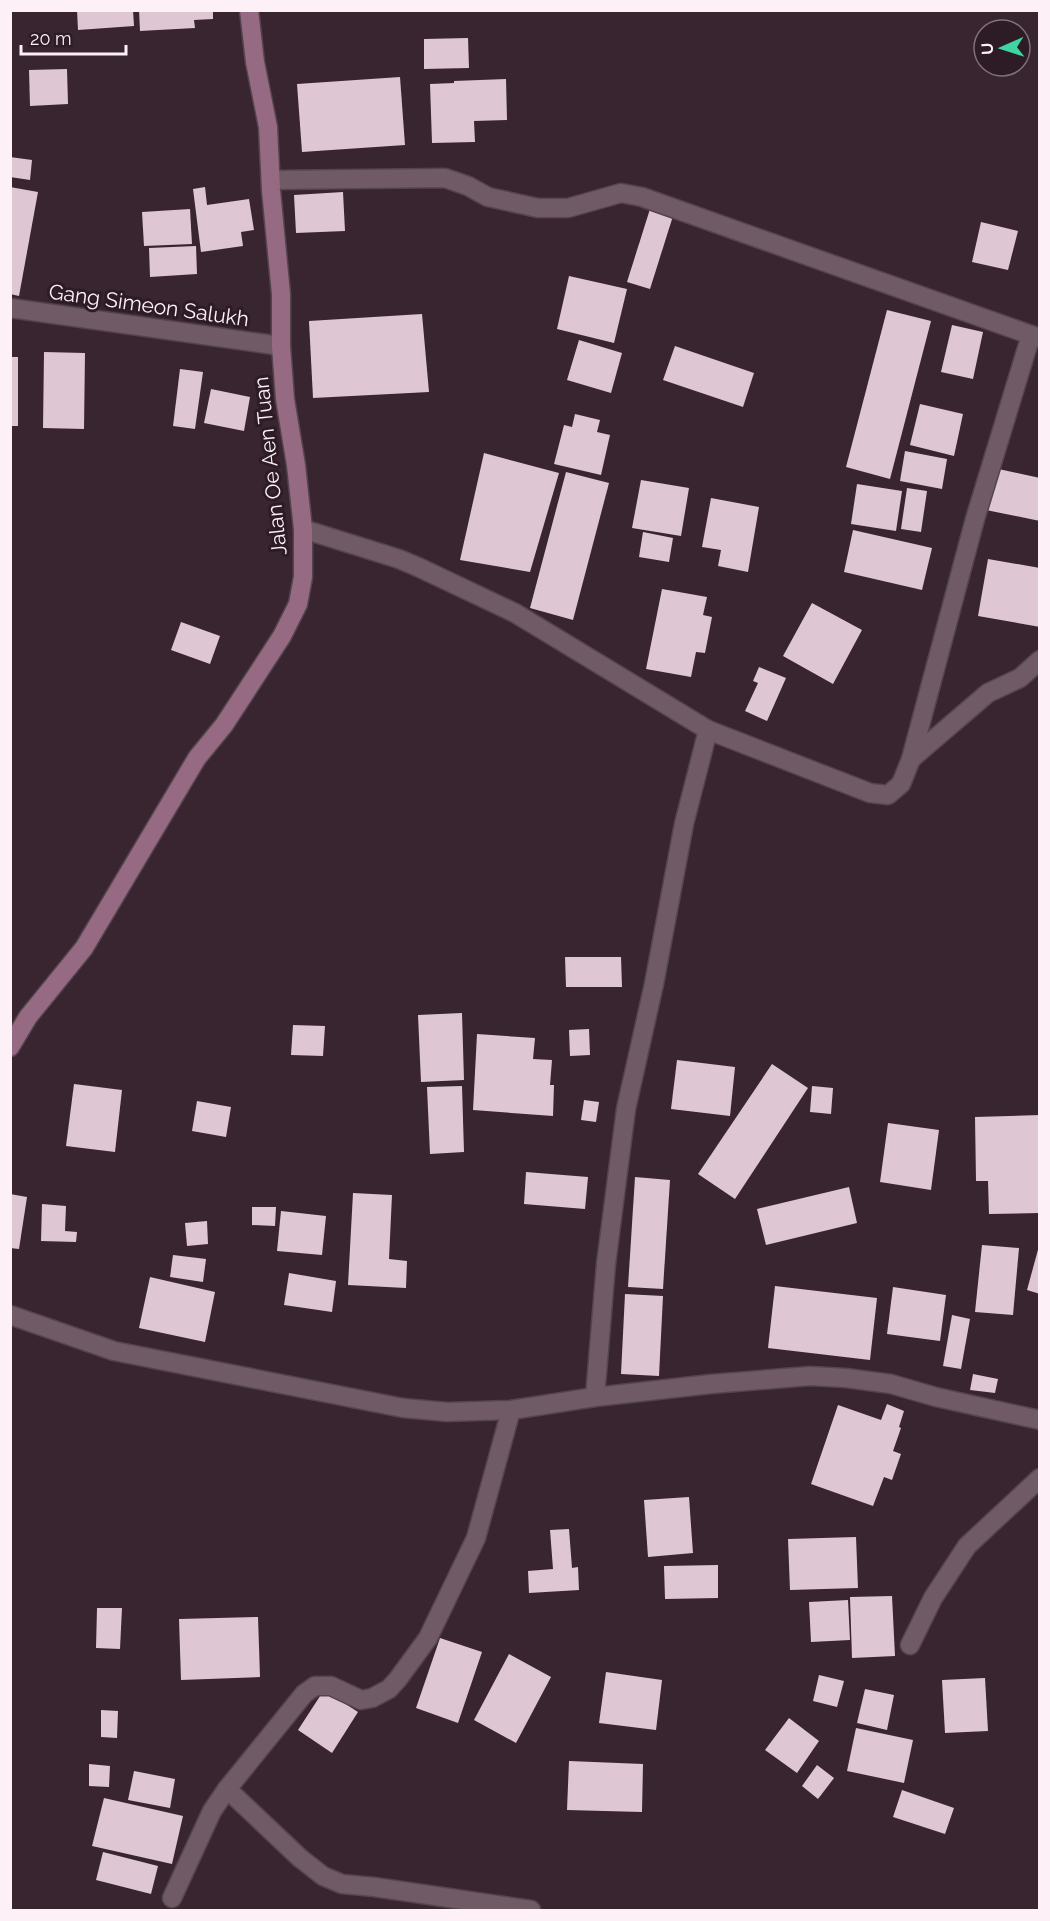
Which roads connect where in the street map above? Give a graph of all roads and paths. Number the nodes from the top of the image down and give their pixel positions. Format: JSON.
{"nodes":[{"id":1,"x":249,"y":10,"type":"edge"},
{"id":2,"x":270,"y":180,"type":"junction"},
{"id":3,"x":10,"y":308,"type":"edge"},
{"id":4,"x":1035,"y":336,"type":"edge"},
{"id":5,"x":281,"y":346,"type":"junction"},
{"id":6,"x":303,"y":529,"type":"junction"},
{"id":7,"x":1040,"y":660,"type":"edge"},
{"id":8,"x":708,"y":730,"type":"junction"},
{"id":9,"x":911,"y":759,"type":"junction"},
{"id":10,"x":10,"y":1047,"type":"edge"},
{"id":11,"x":10,"y":1315,"type":"edge"},
{"id":12,"x":595,"y":1396,"type":"junction"},
{"id":13,"x":511,"y":1410,"type":"junction"},
{"id":14,"x":1040,"y":1420,"type":"edge"},
{"id":15,"x":1040,"y":1478,"type":"edge"},
{"id":16,"x":910,"y":1646,"type":"dead end"},
{"id":17,"x":227,"y":1790,"type":"junction"},
{"id":18,"x":172,"y":1898,"type":"dead end"},
{"id":19,"x":531,"y":1911,"type":"edge"}],
"edges":[{"from":1,"to":2,"type":"street","name":"Jalan Oe Aen Tuan"},
{"from":2,"to":4,"type":"street"},
{"from":2,"to":5,"type":"street","name":"Jalan Oe Aen Tuan"},
{"from":3,"to":5,"type":"street","name":"Gang Simeon Salukh"},
{"from":4,"to":9,"type":"street"},
{"from":5,"to":6,"type":"street","name":"Jalan Oe Aen Tuan"},
{"from":6,"to":8,"type":"street"},
{"from":6,"to":10,"type":"street","name":"Jalan Oe Aen Tuan"},
{"from":7,"to":9,"type":"street"},
{"from":8,"to":9,"type":"street"},
{"from":8,"to":12,"type":"street"},
{"from":11,"to":13,"type":"street"},
{"from":12,"to":13,"type":"street"},
{"from":12,"to":14,"type":"street"},
{"from":13,"to":17,"type":"street"},
{"from":15,"to":16,"type":"street"},
{"from":17,"to":18,"type":"street"},
{"from":17,"to":19,"type":"street"}]}
